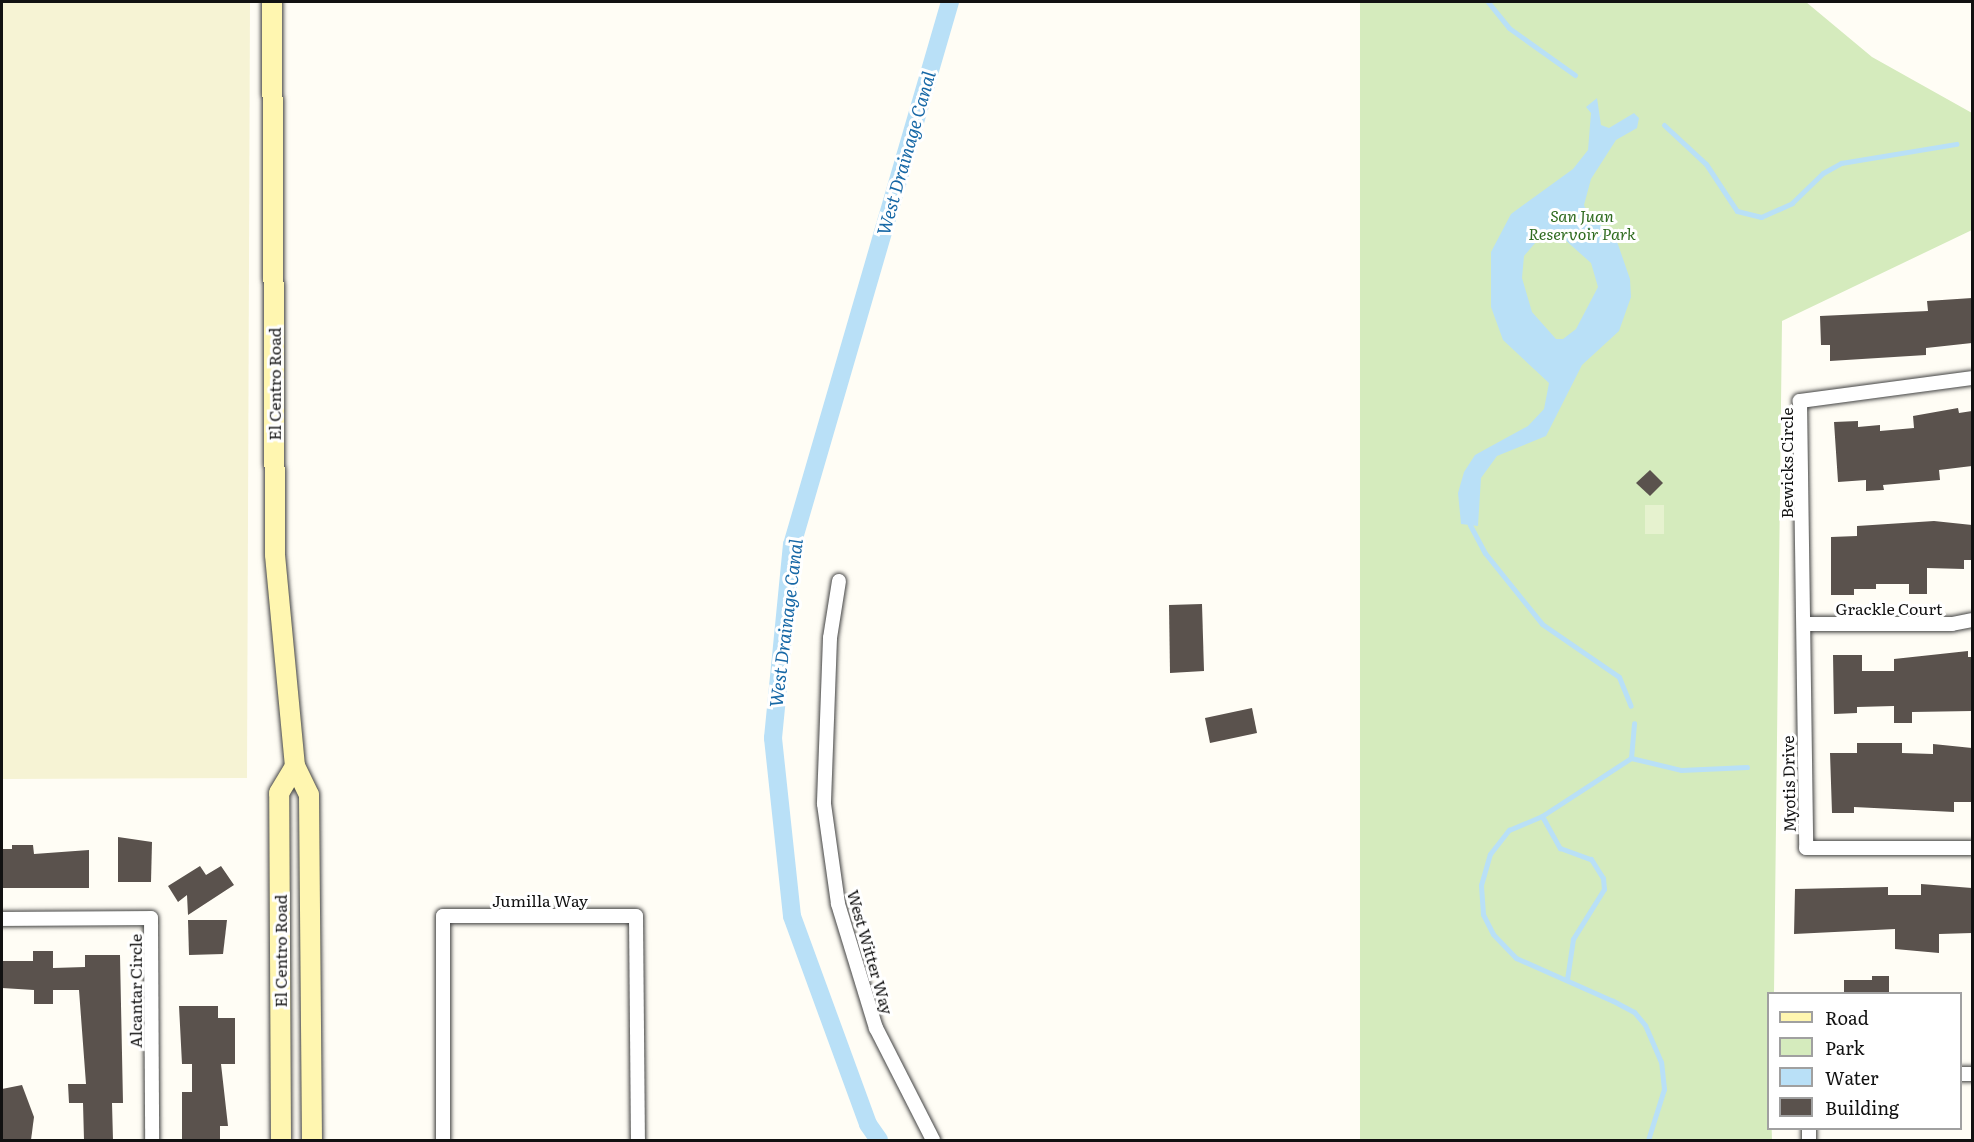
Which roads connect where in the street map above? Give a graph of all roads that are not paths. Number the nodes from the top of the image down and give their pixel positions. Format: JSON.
{"nodes":[{"id":1,"x":272,"y":2,"type":"edge"},
{"id":2,"x":1972,"y":378,"type":"edge"},
{"id":3,"x":839,"y":581,"type":"dead end"},
{"id":4,"x":1972,"y":620,"type":"edge"},
{"id":5,"x":1804,"y":624,"type":"junction"},
{"id":6,"x":295,"y":766,"type":"junction"},
{"id":7,"x":1972,"y":848,"type":"edge"},
{"id":8,"x":2,"y":919,"type":"edge"},
{"id":9,"x":152,"y":1140,"type":"edge"},
{"id":10,"x":281,"y":1140,"type":"edge"},
{"id":11,"x":312,"y":1140,"type":"edge"},
{"id":12,"x":442,"y":1140,"type":"edge"},
{"id":13,"x":638,"y":1140,"type":"edge"},
{"id":14,"x":933,"y":1140,"type":"edge"}],
"edges":[{"from":1,"to":6,"type":"main road","name":"El Centro Road"},
{"from":2,"to":5,"type":"street","name":"Bewicks Circle"},
{"from":3,"to":14,"type":"street","name":"West Witter Way"},
{"from":4,"to":5,"type":"street","name":"Grackle Court"},
{"from":5,"to":7,"type":"street","name":"Myotis Drive"},
{"from":6,"to":10,"type":"main road","name":"El Centro Road"},
{"from":6,"to":11,"type":"main road","name":"El Centro Road"},
{"from":8,"to":9,"type":"street","name":"Alcantar Circle"},
{"from":12,"to":13,"type":"street","name":"Jumilla Way"}]}
